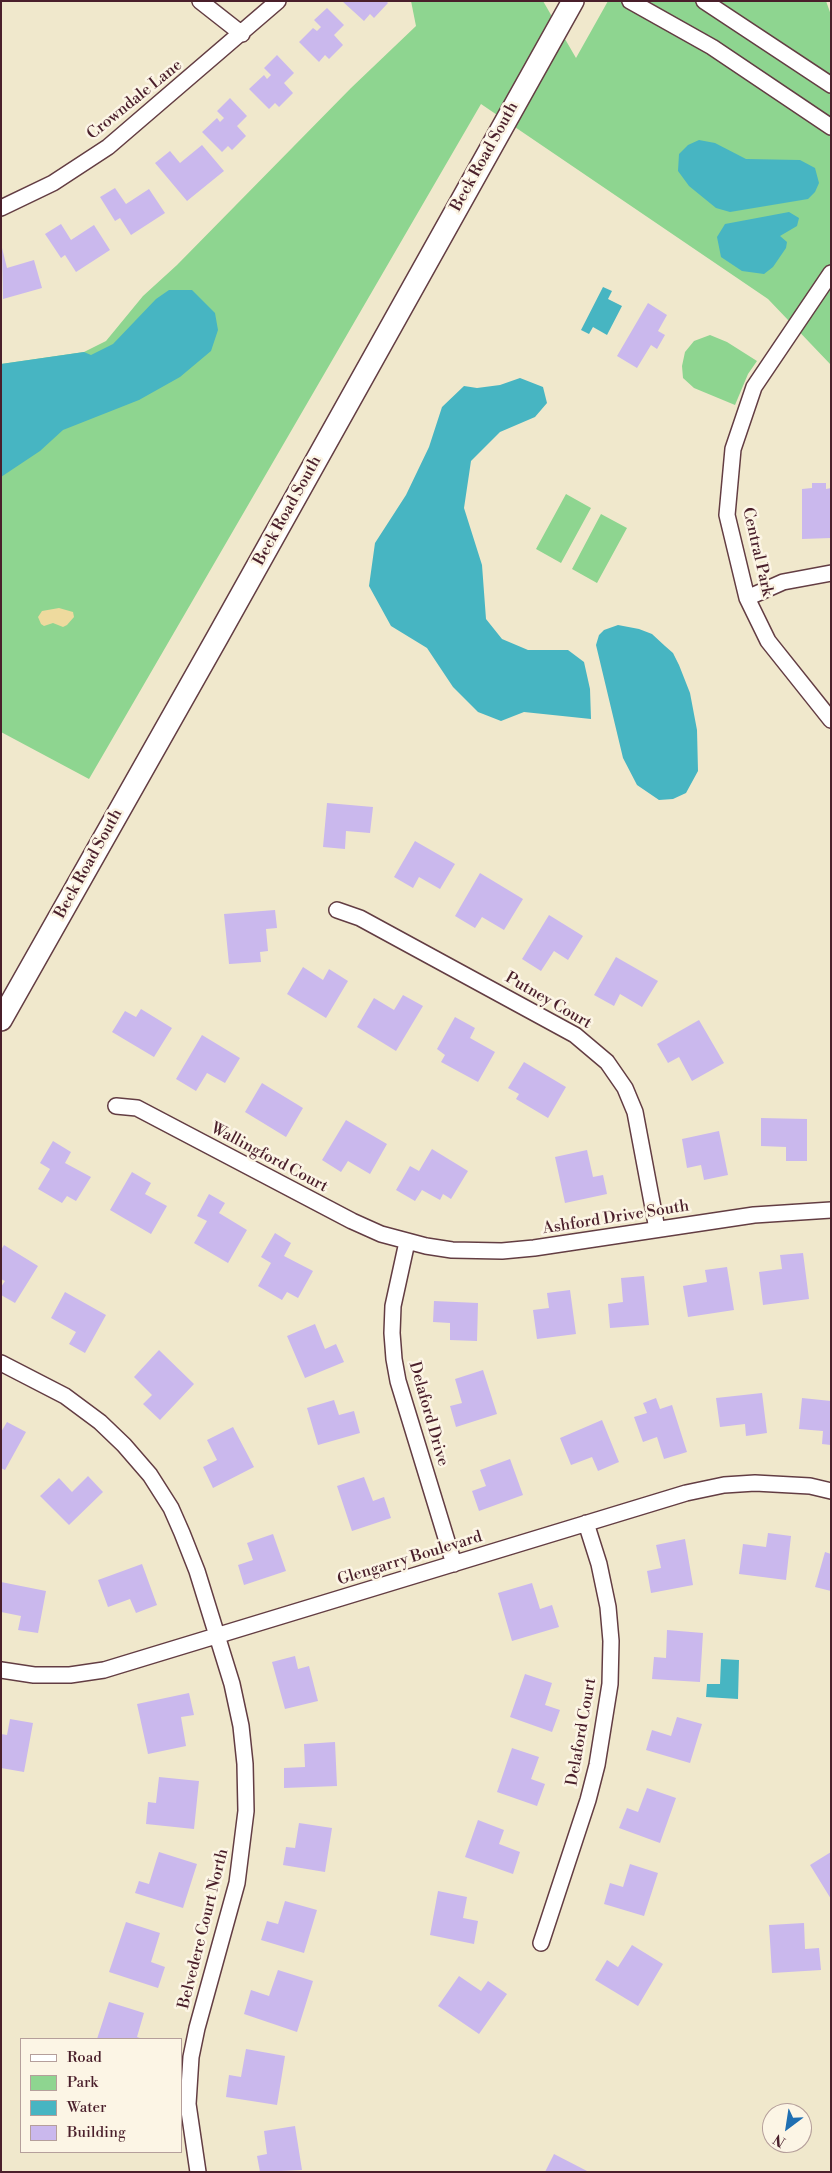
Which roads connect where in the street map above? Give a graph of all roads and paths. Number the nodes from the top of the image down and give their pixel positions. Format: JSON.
{"nodes":[{"id":1,"x":200,"y":1,"type":"edge"},
{"id":2,"x":278,"y":1,"type":"edge"},
{"id":3,"x":573,"y":1,"type":"edge"},
{"id":4,"x":630,"y":1,"type":"edge"},
{"id":5,"x":704,"y":1,"type":"edge"},
{"id":6,"x":242,"y":34,"type":"junction"},
{"id":7,"x":831,"y":85,"type":"edge"},
{"id":8,"x":831,"y":127,"type":"edge"},
{"id":9,"x":1,"y":208,"type":"edge"},
{"id":10,"x":831,"y":272,"type":"edge"},
{"id":11,"x":831,"y":573,"type":"edge"},
{"id":12,"x":747,"y":598,"type":"junction"},
{"id":13,"x":831,"y":720,"type":"edge"},
{"id":14,"x":337,"y":910,"type":"dead end"},
{"id":15,"x":1,"y":1020,"type":"edge"},
{"id":16,"x":116,"y":1106,"type":"dead end"},
{"id":17,"x":831,"y":1210,"type":"edge"},
{"id":18,"x":656,"y":1229,"type":"junction"},
{"id":19,"x":407,"y":1242,"type":"junction"},
{"id":20,"x":1,"y":1363,"type":"edge"},
{"id":21,"x":831,"y":1491,"type":"edge"},
{"id":22,"x":586,"y":1523,"type":"junction"},
{"id":23,"x":454,"y":1564,"type":"junction"},
{"id":24,"x":218,"y":1637,"type":"junction"},
{"id":25,"x":1,"y":1670,"type":"edge"},
{"id":26,"x":541,"y":1943,"type":"dead end"},
{"id":27,"x":198,"y":2172,"type":"edge"}],
"edges":[{"from":1,"to":6,"type":"street"},
{"from":2,"to":6,"type":"street","name":"Crowndale Lane"},
{"from":3,"to":15,"type":"main road","name":"Beck Road South"},
{"from":4,"to":8,"type":"street"},
{"from":5,"to":7,"type":"street"},
{"from":6,"to":9,"type":"street","name":"Crowndale Lane"},
{"from":10,"to":12,"type":"street","name":"Central Park"},
{"from":11,"to":12,"type":"street"},
{"from":12,"to":13,"type":"street","name":"Central Park"},
{"from":14,"to":18,"type":"street","name":"Putney Court"},
{"from":16,"to":19,"type":"street","name":"Wallingford Court"},
{"from":17,"to":18,"type":"street","name":"Ashford Drive South"},
{"from":18,"to":19,"type":"street","name":"Ashford Drive South"},
{"from":19,"to":23,"type":"street","name":"Delaford Drive"},
{"from":20,"to":24,"type":"street","name":"Belvedere Court North"},
{"from":21,"to":22,"type":"street","name":"Glengarry Boulevard"},
{"from":22,"to":23,"type":"street","name":"Glengarry Boulevard"},
{"from":22,"to":26,"type":"street","name":"Delaford Court"},
{"from":23,"to":24,"type":"street","name":"Glengarry Boulevard"},
{"from":24,"to":25,"type":"street","name":"Glengarry Boulevard"},
{"from":24,"to":27,"type":"street","name":"Belvedere Court North"}]}
